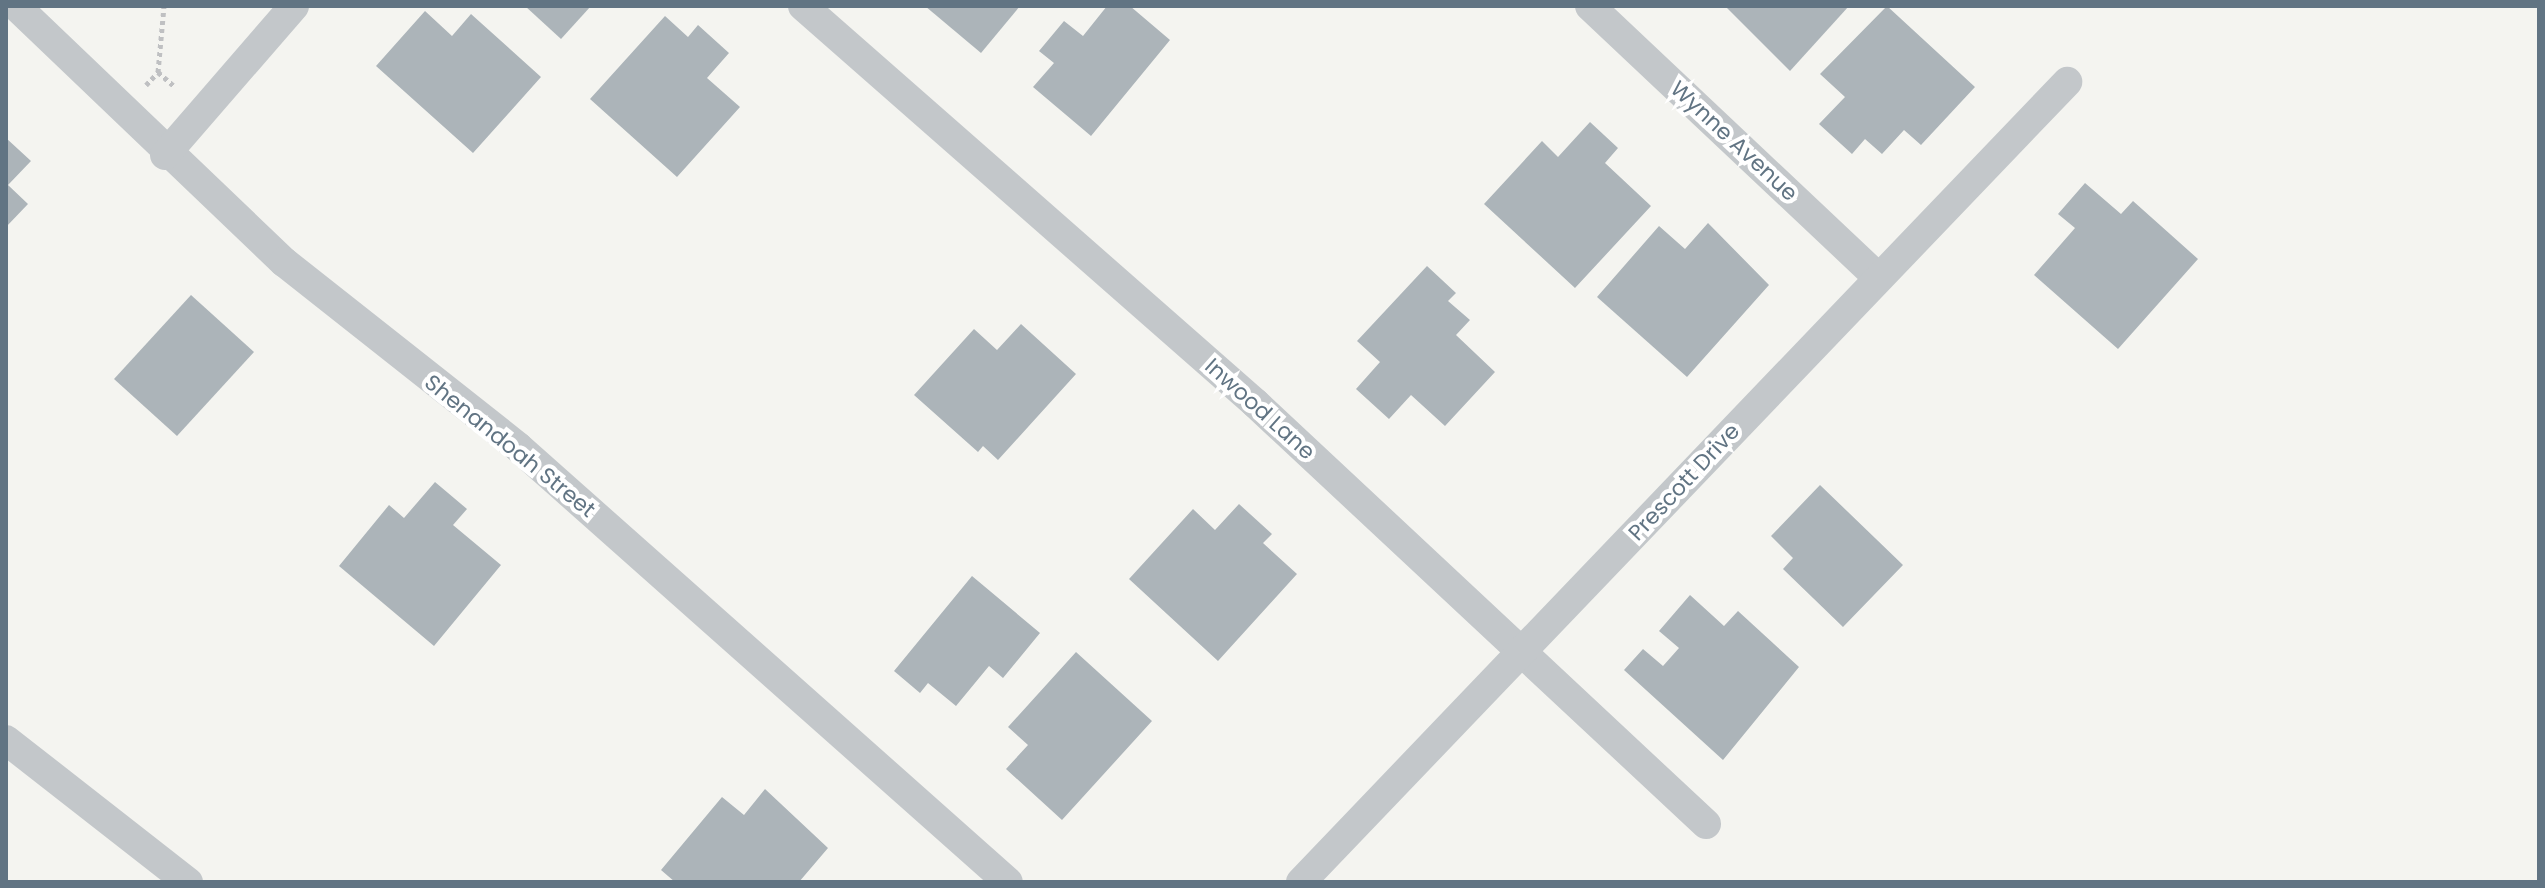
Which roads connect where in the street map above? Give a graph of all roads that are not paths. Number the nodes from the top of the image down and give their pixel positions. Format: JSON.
{"nodes":[{"id":1,"x":16,"y":6,"type":"edge"},
{"id":2,"x":294,"y":6,"type":"edge"},
{"id":3,"x":803,"y":6,"type":"edge"},
{"id":4,"x":1590,"y":6,"type":"edge"},
{"id":5,"x":2067,"y":82,"type":"dead end"},
{"id":6,"x":165,"y":155,"type":"junction"},
{"id":7,"x":1877,"y":276,"type":"junction"},
{"id":8,"x":1523,"y":652,"type":"junction"},
{"id":9,"x":6,"y":740,"type":"edge"},
{"id":10,"x":1706,"y":824,"type":"dead end"},
{"id":11,"x":188,"y":882,"type":"edge"},
{"id":12,"x":1008,"y":882,"type":"edge"},
{"id":13,"x":1301,"y":882,"type":"edge"}],
"edges":[{"from":1,"to":6,"type":"street","name":"Shenandoah Street"},
{"from":2,"to":6,"type":"street"},
{"from":3,"to":8,"type":"street","name":"Inwood Lane"},
{"from":4,"to":7,"type":"street","name":"Wynne Avenue"},
{"from":5,"to":7,"type":"street","name":"Prescott Drive"},
{"from":6,"to":12,"type":"street","name":"Shenandoah Street"},
{"from":7,"to":8,"type":"street","name":"Prescott Drive"},
{"from":8,"to":10,"type":"street","name":"Inwood Lane"},
{"from":8,"to":13,"type":"street","name":"Prescott Drive"},
{"from":9,"to":11,"type":"street"}]}
